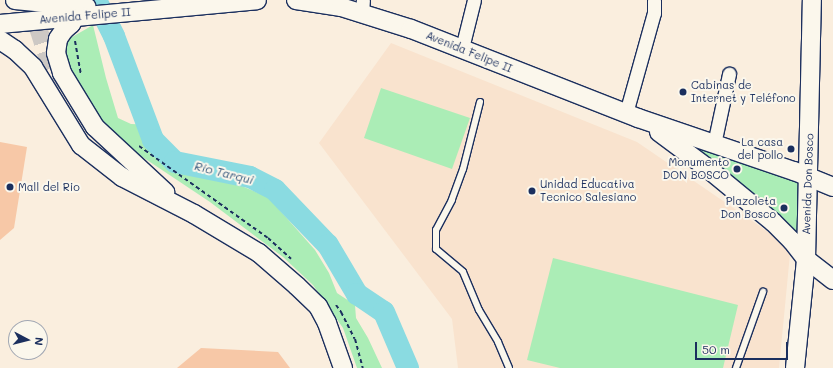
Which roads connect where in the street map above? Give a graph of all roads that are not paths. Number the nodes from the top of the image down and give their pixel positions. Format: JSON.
{"nodes":[{"id":1,"x":16,"y":0,"type":"edge"},
{"id":2,"x":250,"y":0,"type":"edge"},
{"id":3,"x":257,"y":0,"type":"edge"},
{"id":4,"x":296,"y":0,"type":"edge"},
{"id":5,"x":474,"y":0,"type":"edge"},
{"id":6,"x":654,"y":0,"type":"edge"},
{"id":7,"x":812,"y":0,"type":"edge"},
{"id":8,"x":177,"y":5,"type":"edge"},
{"id":9,"x":363,"y":6,"type":"edge"},
{"id":10,"x":78,"y":13,"type":"junction"},
{"id":11,"x":0,"y":24,"type":"edge"},
{"id":12,"x":0,"y":40,"type":"edge"},
{"id":13,"x":462,"y":48,"type":"junction"},
{"id":14,"x":729,"y":74,"type":"dead end"},
{"id":15,"x":58,"y":89,"type":"tunnel mouth"},
{"id":16,"x":480,"y":102,"type":"dead end"},
{"id":17,"x":632,"y":115,"type":"junction"},
{"id":18,"x":714,"y":144,"type":"junction"},
{"id":19,"x":808,"y":177,"type":"junction"},
{"id":20,"x":833,"y":187,"type":"edge"},
{"id":21,"x":194,"y":214,"type":"junction"},
{"id":22,"x":806,"y":259,"type":"junction"},
{"id":23,"x":833,"y":280,"type":"edge"},
{"id":24,"x":763,"y":292,"type":"dead end"},
{"id":25,"x":343,"y":368,"type":"edge"},
{"id":26,"x":509,"y":368,"type":"edge"},
{"id":27,"x":736,"y":368,"type":"edge"},
{"id":28,"x":795,"y":368,"type":"edge"}],
"edges":[{"from":1,"to":10,"type":"main road","name":"Avenida Felipe II"},
{"from":2,"to":3,"type":"main road","name":"Avenida Felipe II"},
{"from":2,"to":8,"type":"main road","name":"Avenida Felipe II"},
{"from":4,"to":9,"type":"main road","name":"Avenida Felipe II"},
{"from":5,"to":13,"type":"street"},
{"from":6,"to":17,"type":"street"},
{"from":7,"to":19,"type":"main road","name":"Avenida Don Bosco"},
{"from":8,"to":10,"type":"main road","name":"Avenida Felipe II"},
{"from":9,"to":13,"type":"main road","name":"Avenida Felipe II"},
{"from":10,"to":11,"type":"main road","name":"Avenida Felipe II"},
{"from":10,"to":21,"type":"main road"},
{"from":12,"to":21,"type":"main road"},
{"from":13,"to":17,"type":"main road","name":"Avenida Felipe II"},
{"from":14,"to":18,"type":"street"},
{"from":15,"to":21,"type":"main road"},
{"from":16,"to":26,"type":"lane"},
{"from":17,"to":18,"type":"main road","name":"Avenida Felipe II"},
{"from":17,"to":22,"type":"main road","name":"Avenida Felipe II"},
{"from":18,"to":19,"type":"main road","name":"Avenida Felipe II"},
{"from":19,"to":20,"type":"main road","name":"Avenida Felipe II"},
{"from":19,"to":22,"type":"main road","name":"Avenida Don Bosco"},
{"from":21,"to":25,"type":"main road"},
{"from":22,"to":23,"type":"main road","name":"Avenida Felipe II"},
{"from":22,"to":28,"type":"main road","name":"Avenida Don Bosco"},
{"from":24,"to":27,"type":"lane"}]}
